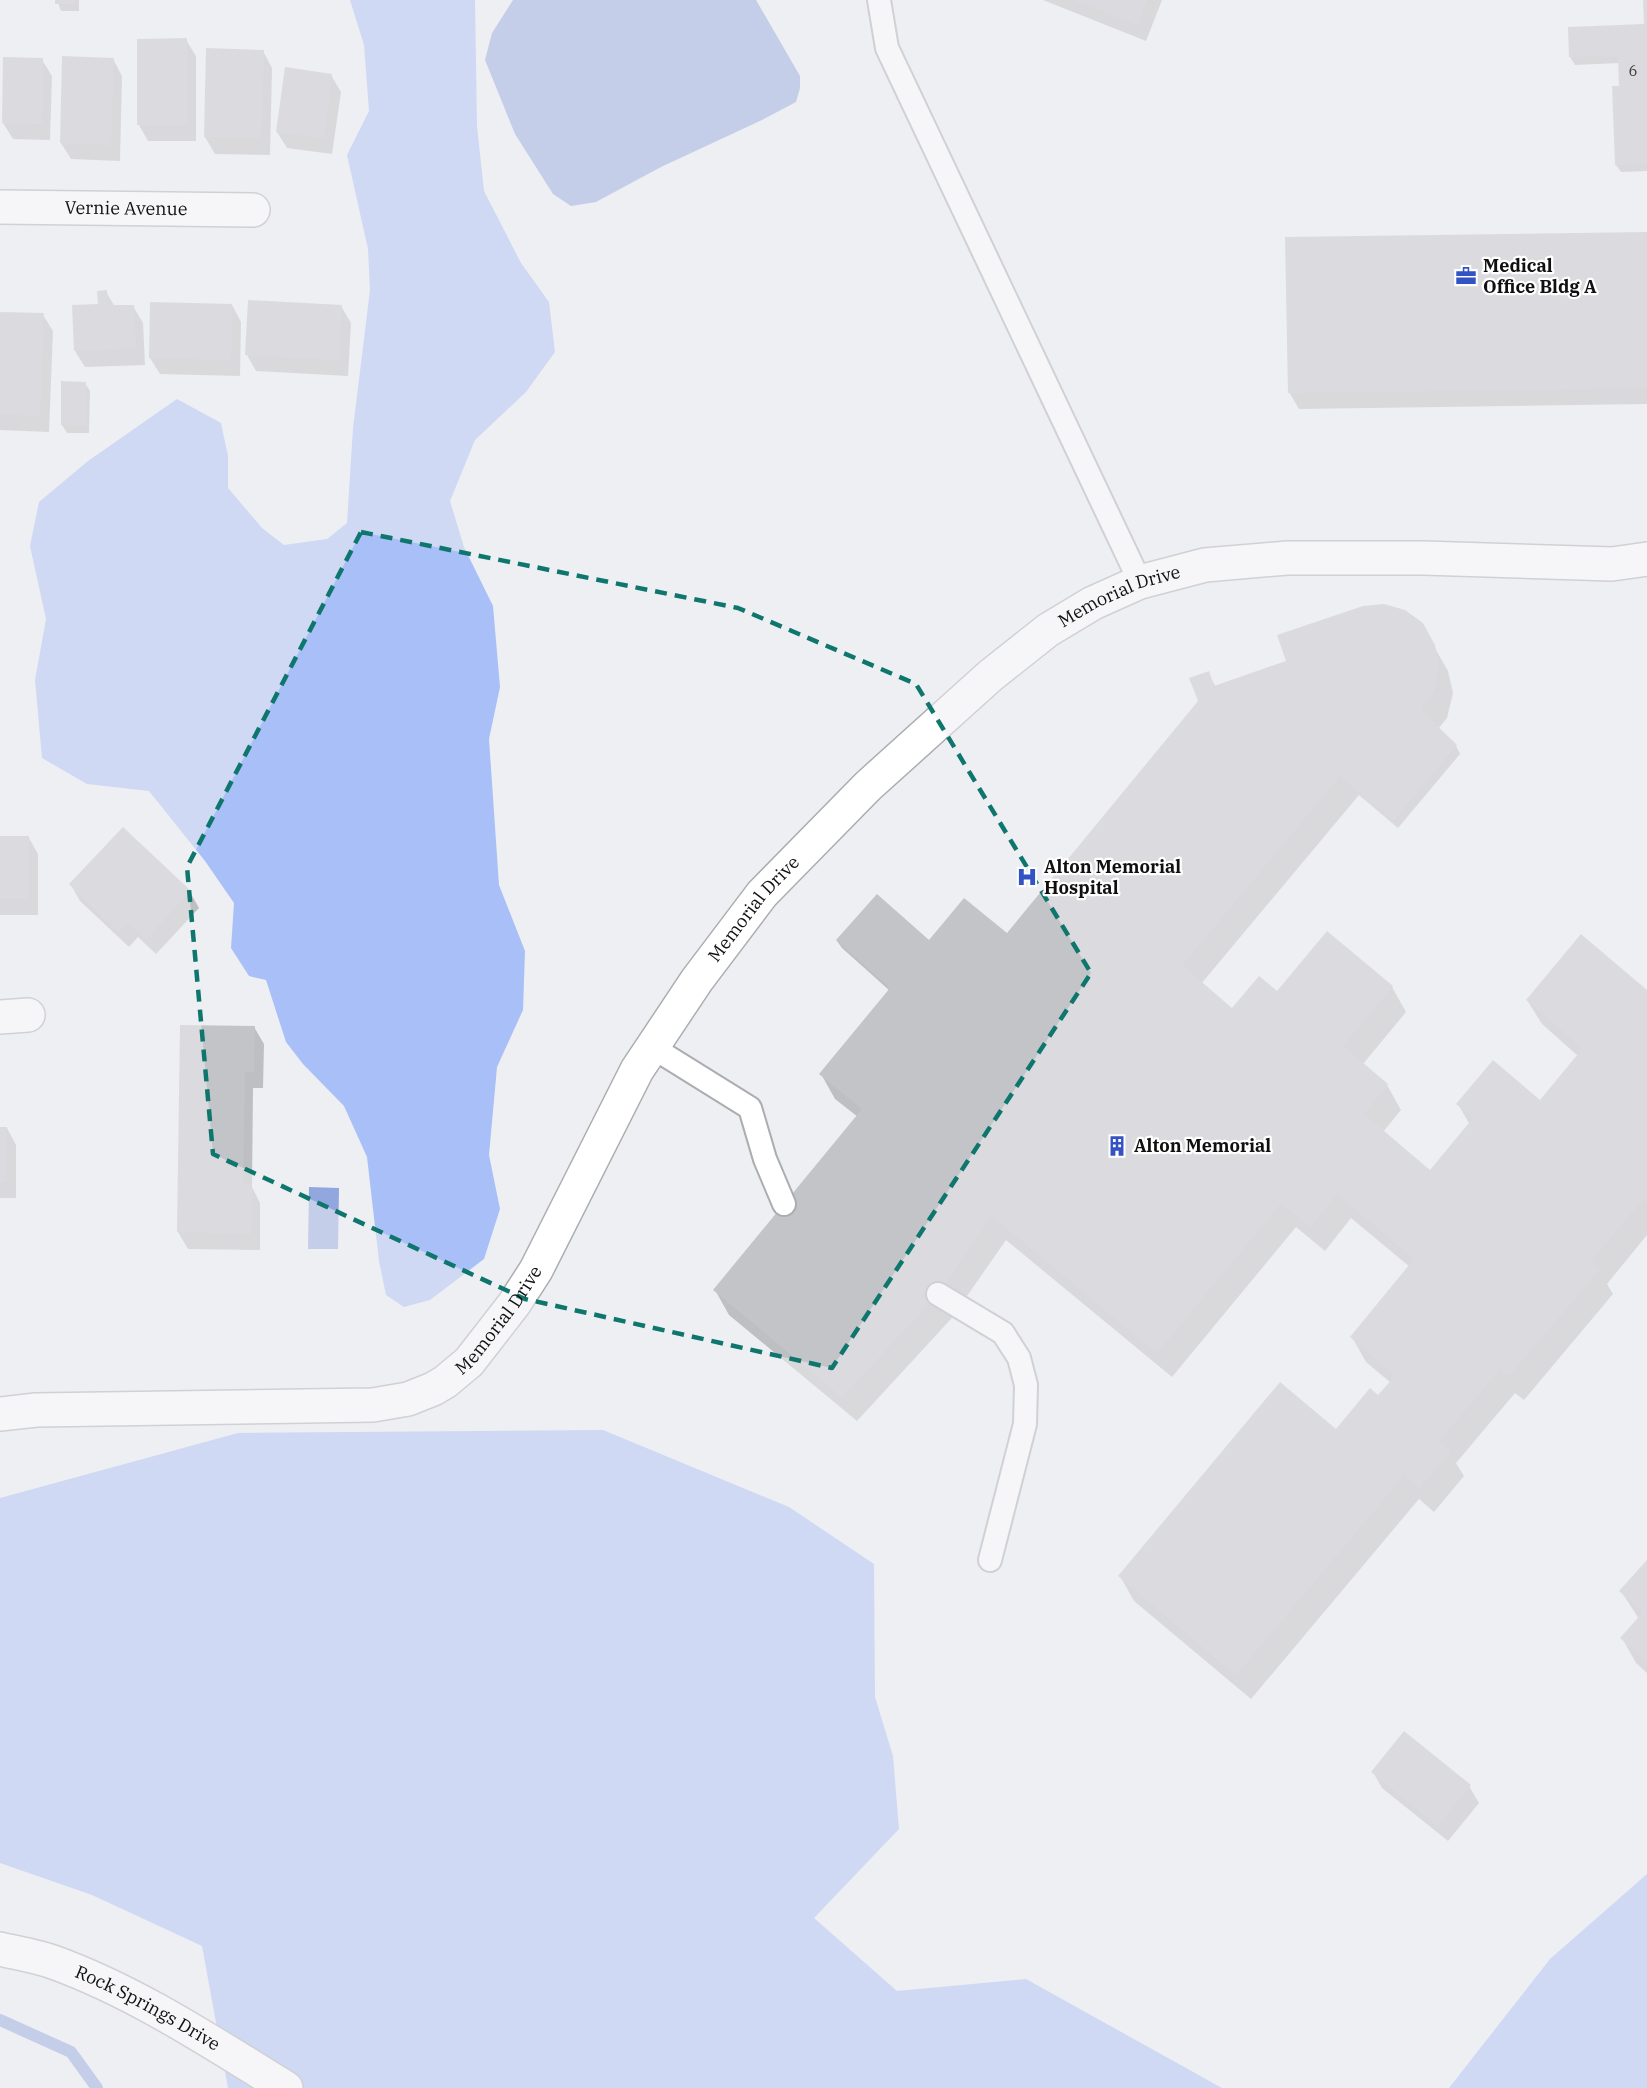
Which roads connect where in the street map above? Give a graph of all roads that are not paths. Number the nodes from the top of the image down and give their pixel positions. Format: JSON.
{"nodes":[{"id":1,"x":879,"y":0,"type":"edge"},
{"id":2,"x":0,"y":207,"type":"edge"},
{"id":3,"x":253,"y":210,"type":"dead end"},
{"id":4,"x":1647,"y":559,"type":"edge"},
{"id":5,"x":1140,"y":582,"type":"junction"},
{"id":6,"x":652,"y":1047,"type":"junction"},
{"id":7,"x":784,"y":1204,"type":"dead end"},
{"id":8,"x":938,"y":1294,"type":"dead end"},
{"id":9,"x":0,"y":1414,"type":"edge"},
{"id":10,"x":990,"y":1560,"type":"dead end"},
{"id":11,"x":0,"y":1948,"type":"edge"},
{"id":12,"x":286,"y":2088,"type":"edge"}],
"edges":[{"from":1,"to":5,"type":"lane"},
{"from":2,"to":3,"type":"street","name":"Vernie Avenue"},
{"from":4,"to":5,"type":"street","name":"Memorial Drive"},
{"from":5,"to":6,"type":"street","name":"Memorial Drive"},
{"from":6,"to":7,"type":"lane"},
{"from":6,"to":9,"type":"street","name":"Memorial Drive"},
{"from":8,"to":10,"type":"lane"},
{"from":11,"to":12,"type":"street","name":"Rock Springs Drive"}]}
